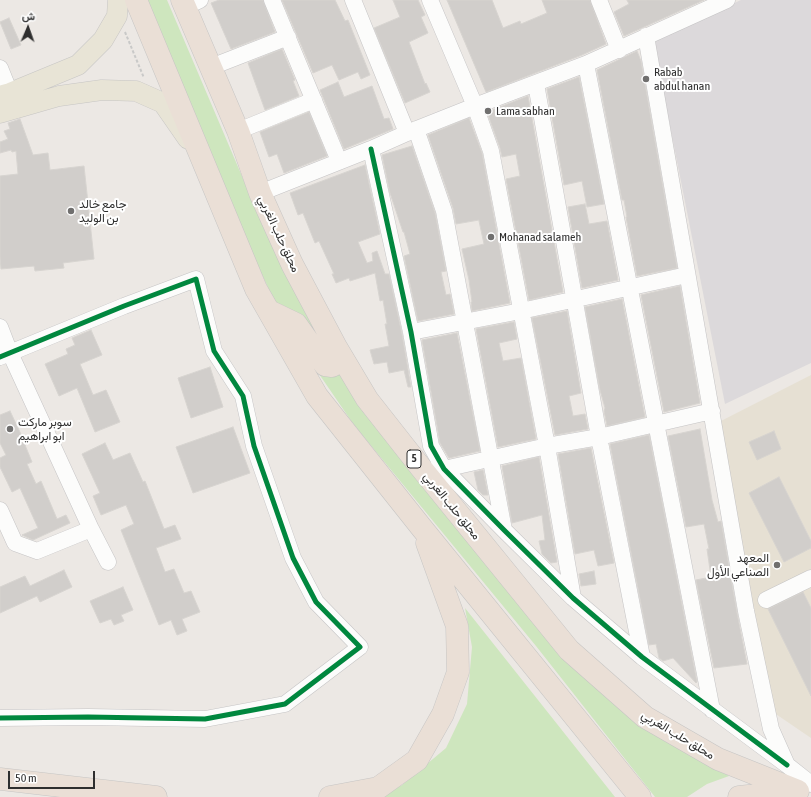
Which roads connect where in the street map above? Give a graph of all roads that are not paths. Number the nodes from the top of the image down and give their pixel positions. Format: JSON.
{"nodes":[{"id":1,"x":136,"y":0,"type":"edge"},
{"id":2,"x":272,"y":0,"type":"edge"},
{"id":3,"x":353,"y":0,"type":"edge"},
{"id":4,"x":430,"y":0,"type":"edge"},
{"id":5,"x":599,"y":0,"type":"edge"},
{"id":6,"x":727,"y":0,"type":"edge"},
{"id":7,"x":189,"y":2,"type":"edge"},
{"id":8,"x":118,"y":6,"type":"edge"},
{"id":9,"x":646,"y":36,"type":"junction"},
{"id":10,"x":288,"y":37,"type":"junction"},
{"id":11,"x":620,"y":50,"type":"junction"},
{"id":12,"x":586,"y":64,"type":"junction"},
{"id":13,"x":211,"y":67,"type":"junction"},
{"id":14,"x":0,"y":68,"type":"edge"},
{"id":15,"x":536,"y":84,"type":"junction"},
{"id":16,"x":5,"y":95,"type":"edge"},
{"id":17,"x":314,"y":100,"type":"junction"},
{"id":18,"x":475,"y":106,"type":"junction"},
{"id":19,"x":0,"y":113,"type":"edge"},
{"id":20,"x":238,"y":131,"type":"junction"},
{"id":21,"x":411,"y":131,"type":"junction"},
{"id":22,"x":371,"y":149,"type":"junction"},
{"id":23,"x":200,"y":155,"type":"junction"},
{"id":24,"x":339,"y":161,"type":"junction"},
{"id":25,"x":260,"y":193,"type":"junction"},
{"id":26,"x":687,"y":275,"type":"junction"},
{"id":27,"x":630,"y":287,"type":"junction"},
{"id":28,"x":575,"y":299,"type":"junction"},
{"id":29,"x":269,"y":311,"type":"junction"},
{"id":30,"x":522,"y":311,"type":"junction"},
{"id":31,"x":466,"y":322,"type":"junction"},
{"id":32,"x":0,"y":327,"type":"edge"},
{"id":33,"x":411,"y":332,"type":"junction"},
{"id":34,"x":336,"y":347,"type":"junction"},
{"id":35,"x":5,"y":355,"type":"edge"},
{"id":36,"x":712,"y":412,"type":"junction"},
{"id":37,"x":656,"y":425,"type":"junction"},
{"id":38,"x":599,"y":437,"type":"junction"},
{"id":39,"x":547,"y":446,"type":"junction"},
{"id":40,"x":491,"y":458,"type":"junction"},
{"id":41,"x":422,"y":469,"type":"junction"},
{"id":42,"x":444,"y":469,"type":"junction"},
{"id":43,"x":0,"y":510,"type":"edge"},
{"id":44,"x":421,"y":527,"type":"junction"},
{"id":45,"x":91,"y":528,"type":"junction"},
{"id":46,"x":504,"y":530,"type":"junction"},
{"id":47,"x":108,"y":562,"type":"dead end"},
{"id":48,"x":811,"y":578,"type":"edge"},
{"id":49,"x":573,"y":598,"type":"junction"},
{"id":50,"x":766,"y":600,"type":"dead end"},
{"id":51,"x":642,"y":657,"type":"junction"},
{"id":52,"x":712,"y":710,"type":"junction"},
{"id":53,"x":0,"y":718,"type":"edge"},
{"id":54,"x":787,"y":765,"type":"junction"},
{"id":55,"x":0,"y":779,"type":"edge"},
{"id":56,"x":807,"y":789,"type":"edge"},
{"id":57,"x":156,"y":797,"type":"edge"},
{"id":58,"x":330,"y":797,"type":"edge"},
{"id":59,"x":640,"y":797,"type":"edge"},
{"id":60,"x":740,"y":797,"type":"edge"}],
"edges":[{"from":1,"to":23,"type":"highway"},
{"from":2,"to":10,"type":"street"},
{"from":3,"to":21,"type":"street"},
{"from":4,"to":18,"type":"street"},
{"from":5,"to":11,"type":"street"},
{"from":6,"to":9,"type":"street"},
{"from":7,"to":13,"type":"highway","name":"محلق حلب الغربي","number":"5"},
{"from":8,"to":16,"type":"main road"},
{"from":9,"to":11,"type":"street"},
{"from":9,"to":26,"type":"street"},
{"from":10,"to":13,"type":"street"},
{"from":10,"to":17,"type":"street"},
{"from":11,"to":12,"type":"street"},
{"from":12,"to":15,"type":"street"},
{"from":12,"to":27,"type":"street"},
{"from":13,"to":20,"type":"highway","name":"محلق حلب الغربي","number":"5"},
{"from":14,"to":16,"type":"street"},
{"from":15,"to":18,"type":"street"},
{"from":15,"to":28,"type":"street"},
{"from":17,"to":20,"type":"street"},
{"from":17,"to":24,"type":"street"},
{"from":18,"to":21,"type":"street"},
{"from":18,"to":30,"type":"street"},
{"from":19,"to":23,"type":"main road"},
{"from":20,"to":25,"type":"highway","name":"محلق حلب الغربي","number":"5"},
{"from":21,"to":22,"type":"street"},
{"from":21,"to":31,"type":"street"},
{"from":22,"to":24,"type":"street"},
{"from":22,"to":33,"type":"street"},
{"from":23,"to":29,"type":"highway"},
{"from":24,"to":25,"type":"street"},
{"from":25,"to":34,"type":"highway","name":"محلق حلب الغربي","number":"5"},
{"from":26,"to":27,"type":"street"},
{"from":26,"to":36,"type":"street"},
{"from":27,"to":28,"type":"street"},
{"from":27,"to":37,"type":"street"},
{"from":28,"to":30,"type":"street"},
{"from":28,"to":38,"type":"street"},
{"from":29,"to":34,"type":"highway"},
{"from":29,"to":44,"type":"highway"},
{"from":30,"to":31,"type":"street"},
{"from":30,"to":39,"type":"street"},
{"from":31,"to":33,"type":"street"},
{"from":31,"to":40,"type":"street"},
{"from":32,"to":35,"type":"street"},
{"from":33,"to":42,"type":"street"},
{"from":34,"to":41,"type":"highway","name":"محلق حلب الغربي","number":"5"},
{"from":35,"to":45,"type":"street"},
{"from":35,"to":53,"type":"street"},
{"from":36,"to":37,"type":"street"},
{"from":36,"to":54,"type":"street"},
{"from":37,"to":38,"type":"street"},
{"from":37,"to":52,"type":"street"},
{"from":38,"to":39,"type":"street"},
{"from":38,"to":51,"type":"street"},
{"from":39,"to":40,"type":"street"},
{"from":39,"to":49,"type":"street"},
{"from":40,"to":42,"type":"street"},
{"from":40,"to":46,"type":"street"},
{"from":41,"to":42,"type":"street"},
{"from":41,"to":56,"type":"highway","name":"محلق حلب الغربي","number":"5"},
{"from":42,"to":46,"type":"street"},
{"from":43,"to":45,"type":"street"},
{"from":44,"to":58,"type":"highway"},
{"from":44,"to":59,"type":"highway"},
{"from":45,"to":47,"type":"street"},
{"from":46,"to":49,"type":"street"},
{"from":48,"to":50,"type":"street"},
{"from":49,"to":51,"type":"street"},
{"from":51,"to":52,"type":"street"},
{"from":52,"to":54,"type":"street"},
{"from":54,"to":56,"type":"street"},
{"from":55,"to":57,"type":"highway"},
{"from":56,"to":60,"type":"highway"}]}
